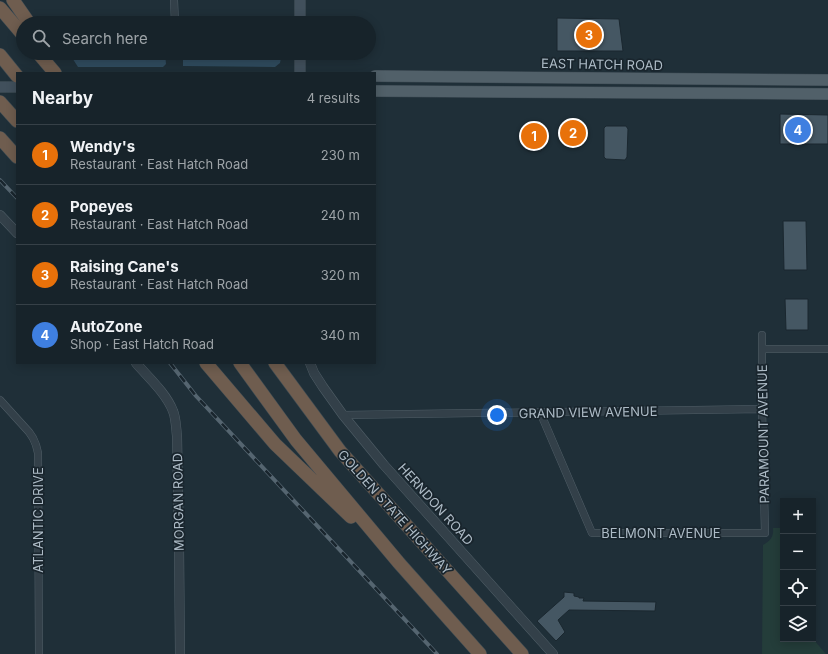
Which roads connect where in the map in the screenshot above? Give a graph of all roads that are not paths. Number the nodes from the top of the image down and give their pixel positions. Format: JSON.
{"nodes":[{"id":1,"x":13,"y":0,"type":"edge"},
{"id":2,"x":174,"y":0,"type":"edge"},
{"id":3,"x":300,"y":0,"type":"edge"},
{"id":4,"x":0,"y":8,"type":"edge"},
{"id":5,"x":24,"y":16,"type":"edge"},
{"id":6,"x":175,"y":16,"type":"edge"},
{"id":7,"x":300,"y":16,"type":"edge"},
{"id":8,"x":16,"y":27,"type":"edge"},
{"id":9,"x":0,"y":55,"type":"edge"},
{"id":10,"x":44,"y":60,"type":"edge"},
{"id":11,"x":54,"y":60,"type":"edge"},
{"id":12,"x":300,"y":60,"type":"edge"},
{"id":13,"x":54,"y":72,"type":"edge"},
{"id":14,"x":61,"y":72,"type":"edge"},
{"id":15,"x":300,"y":72,"type":"edge"},
{"id":16,"x":376,"y":76,"type":"edge"},
{"id":17,"x":828,"y":80,"type":"edge"},
{"id":18,"x":11,"y":84,"type":"edge"},
{"id":19,"x":376,"y":91,"type":"edge"},
{"id":20,"x":828,"y":94,"type":"edge"},
{"id":21,"x":0,"y":102,"type":"edge"},
{"id":22,"x":16,"y":120,"type":"edge"},
{"id":23,"x":0,"y":138,"type":"edge"},
{"id":24,"x":16,"y":156,"type":"edge"},
{"id":25,"x":0,"y":215,"type":"edge"},
{"id":26,"x":16,"y":233,"type":"edge"},
{"id":27,"x":762,"y":335,"type":"dead end"},
{"id":28,"x":762,"y":348,"type":"junction"},
{"id":29,"x":828,"y":349,"type":"edge"},
{"id":30,"x":137,"y":364,"type":"edge"},
{"id":31,"x":207,"y":364,"type":"edge"},
{"id":32,"x":241,"y":364,"type":"edge"},
{"id":33,"x":275,"y":364,"type":"edge"},
{"id":34,"x":285,"y":364,"type":"edge"},
{"id":35,"x":310,"y":364,"type":"edge"},
{"id":36,"x":0,"y":400,"type":"edge"},
{"id":37,"x":308,"y":408,"type":"junction"},
{"id":38,"x":762,"y":409,"type":"junction"},
{"id":39,"x":540,"y":412,"type":"junction"},
{"id":40,"x":343,"y":415,"type":"junction"},
{"id":41,"x":765,"y":533,"type":"joint"},
{"id":42,"x":399,"y":563,"type":"junction"},
{"id":43,"x":39,"y":654,"type":"edge"},
{"id":44,"x":180,"y":654,"type":"edge"},
{"id":45,"x":480,"y":654,"type":"edge"},
{"id":46,"x":522,"y":654,"type":"edge"},
{"id":47,"x":553,"y":654,"type":"edge"}],
"edges":[{"from":1,"to":5,"type":"highway"},
{"from":2,"to":6,"type":"street"},
{"from":3,"to":7,"type":"main road"},
{"from":4,"to":8,"type":"highway"},
{"from":9,"to":18,"type":"highway"},
{"from":10,"to":13,"type":"highway"},
{"from":11,"to":14,"type":"highway"},
{"from":12,"to":15,"type":"main road"},
{"from":16,"to":17,"type":"main road","name":"EAST HATCH ROAD"},
{"from":19,"to":20,"type":"main road"},
{"from":21,"to":22,"type":"highway"},
{"from":23,"to":24,"type":"highway"},
{"from":25,"to":26,"type":"street"},
{"from":27,"to":28,"type":"street","name":"PARAMOUNT AVENUE"},
{"from":28,"to":29,"type":"street"},
{"from":28,"to":38,"type":"street","name":"PARAMOUNT AVENUE"},
{"from":30,"to":44,"type":"street","name":"MORGAN ROAD"},
{"from":31,"to":42,"type":"highway"},
{"from":32,"to":42,"type":"highway","name":"GOLDEN STATE HIGHWAY"},
{"from":33,"to":37,"type":"highway","name":"GOLDEN STATE HIGHWAY"},
{"from":34,"to":37,"type":"highway"},
{"from":35,"to":40,"type":"street","name":"HERNDON ROAD"},
{"from":36,"to":43,"type":"street","name":"ATLANTIC DRIVE"},
{"from":37,"to":46,"type":"highway","name":"GOLDEN STATE HIGHWAY"},
{"from":38,"to":39,"type":"street","name":"GRAND VIEW AVENUE"},
{"from":38,"to":41,"type":"street","name":"PARAMOUNT AVENUE"},
{"from":39,"to":40,"type":"street","name":"GRAND VIEW AVENUE"},
{"from":39,"to":41,"type":"street","name":"BELMONT AVENUE"},
{"from":40,"to":47,"type":"street","name":"HERNDON ROAD"},
{"from":42,"to":45,"type":"highway","name":"GOLDEN STATE HIGHWAY"}]}
